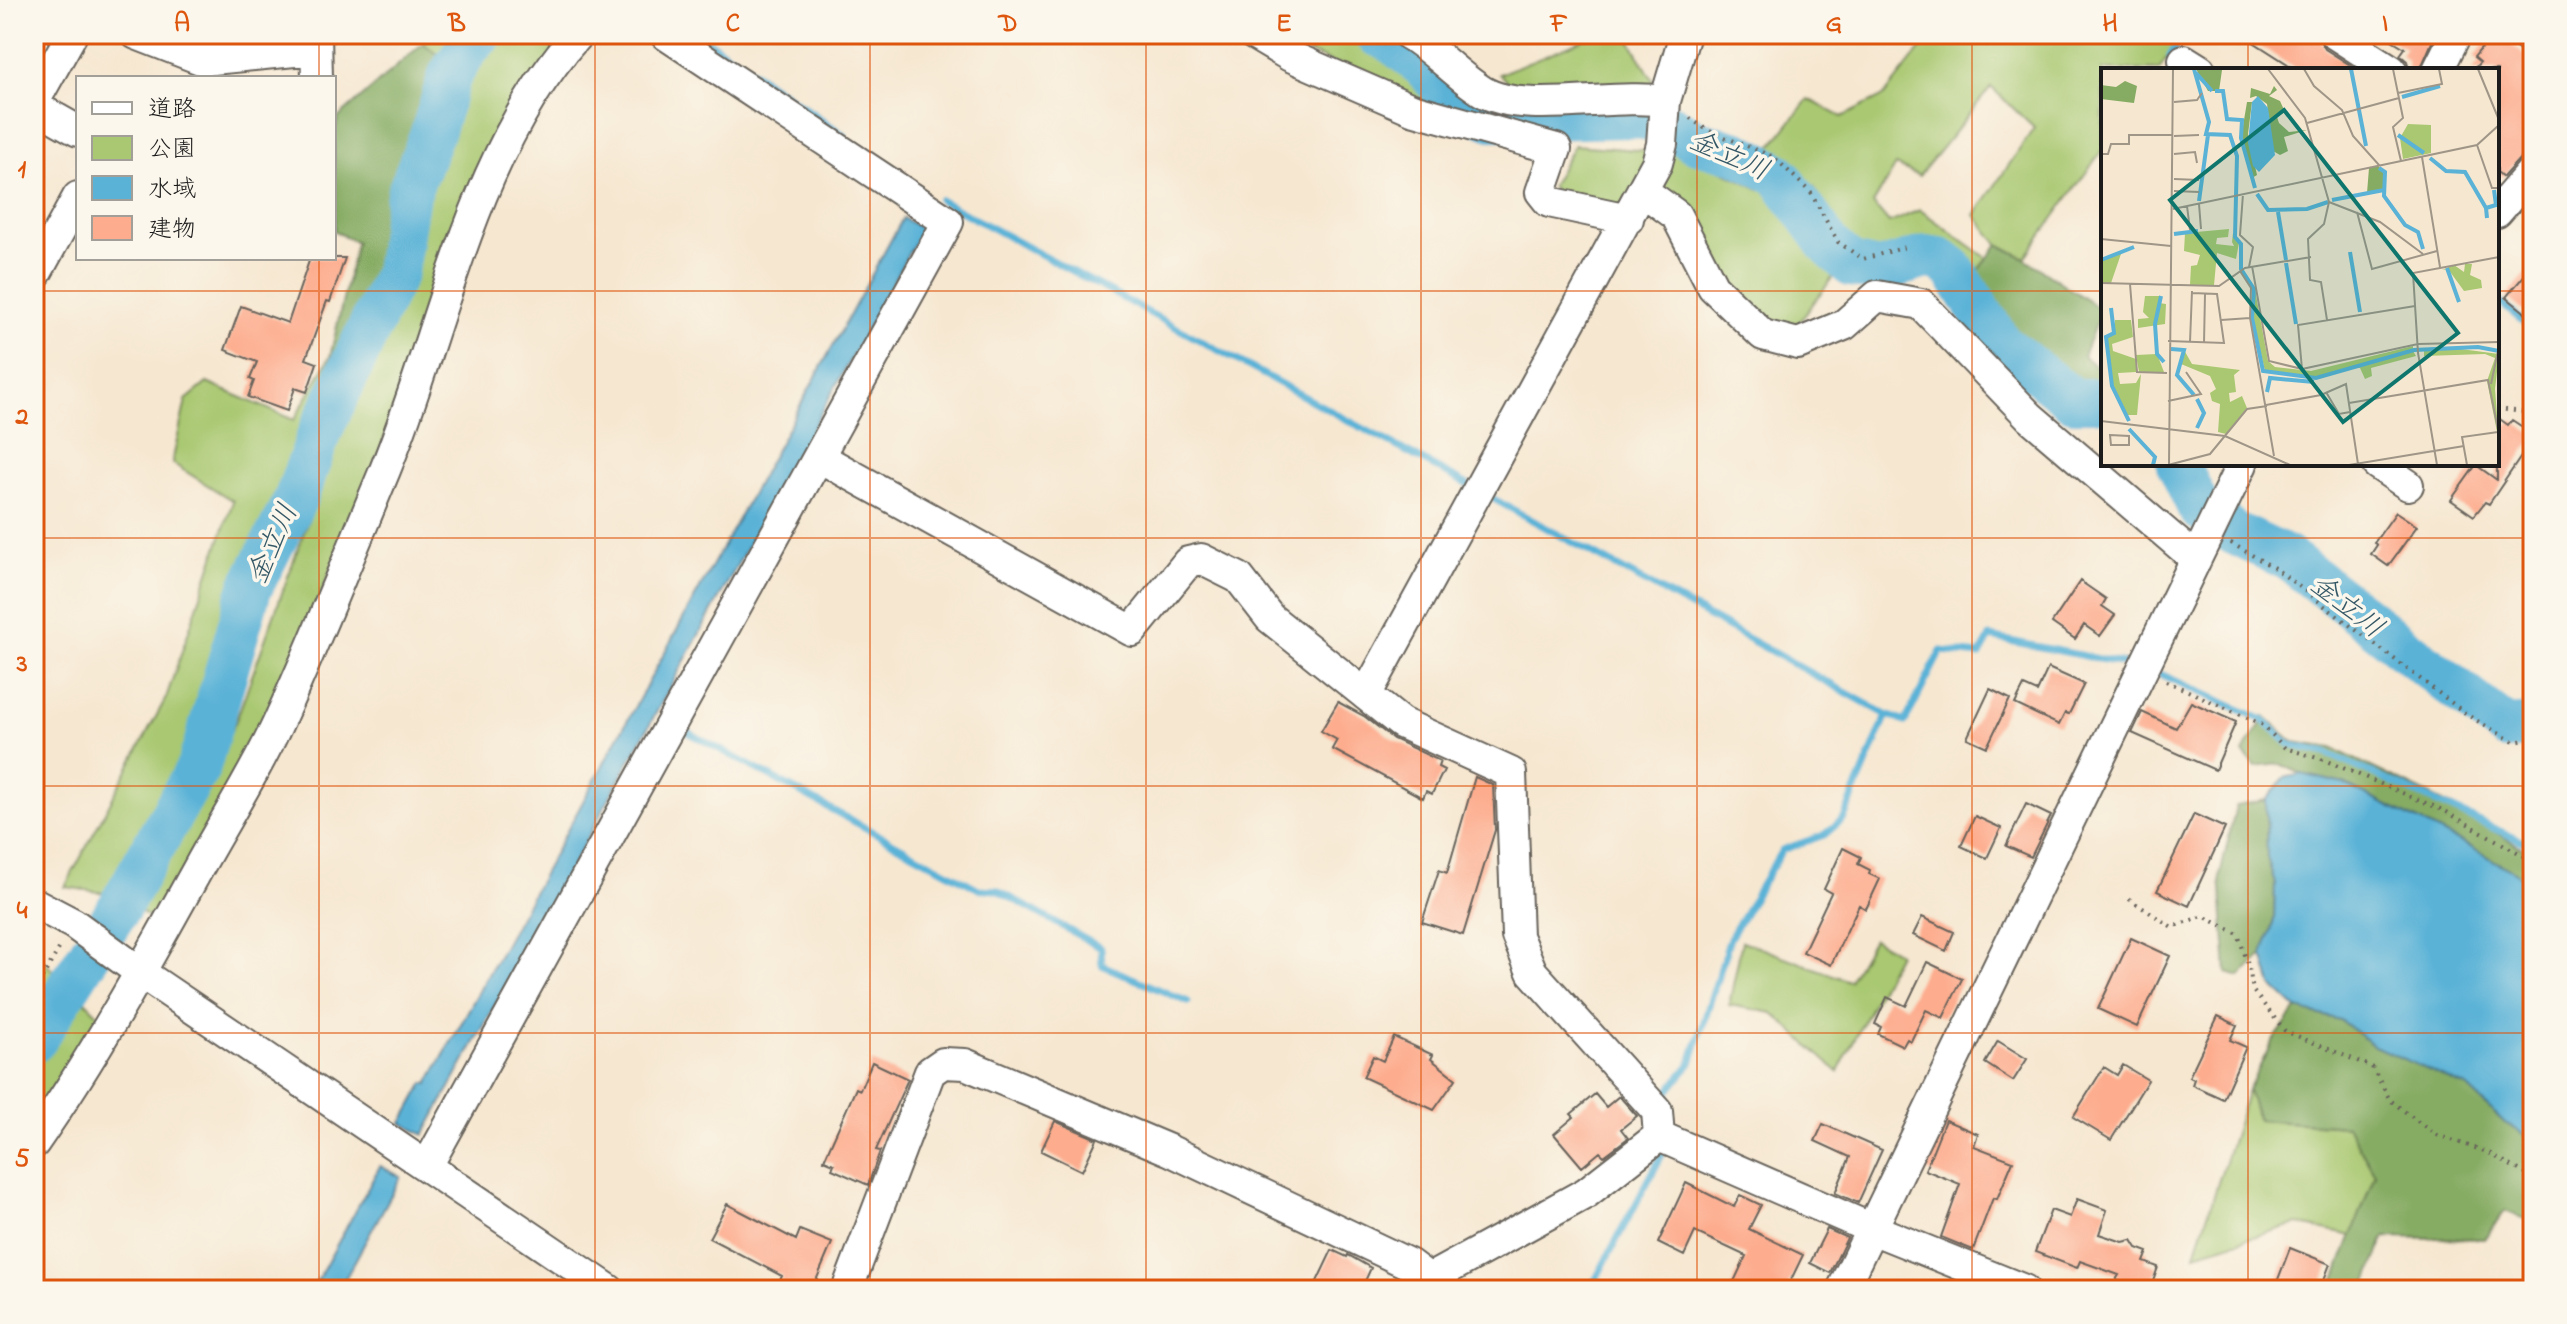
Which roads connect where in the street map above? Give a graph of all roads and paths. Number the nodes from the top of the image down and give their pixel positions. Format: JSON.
{"nodes":[{"id":1,"x":72,"y":34,"type":"edge"},
{"id":2,"x":136,"y":34,"type":"edge"},
{"id":3,"x":578,"y":34,"type":"edge"},
{"id":4,"x":665,"y":34,"type":"edge"},
{"id":5,"x":1253,"y":34,"type":"edge"},
{"id":6,"x":1408,"y":34,"type":"edge"},
{"id":7,"x":1685,"y":34,"type":"edge"},
{"id":8,"x":2335,"y":34,"type":"edge"},
{"id":9,"x":2456,"y":34,"type":"edge"},
{"id":10,"x":316,"y":54,"type":"edge"},
{"id":11,"x":2388,"y":68,"type":"edge"},
{"id":12,"x":2439,"y":68,"type":"edge"},
{"id":13,"x":1665,"y":101,"type":"junction"},
{"id":14,"x":34,"y":104,"type":"edge"},
{"id":15,"x":76,"y":130,"type":"edge"},
{"id":16,"x":2533,"y":170,"type":"edge"},
{"id":17,"x":76,"y":201,"type":"edge"},
{"id":18,"x":1634,"y":207,"type":"junction"},
{"id":19,"x":2499,"y":210,"type":"edge"},
{"id":20,"x":1910,"y":246,"type":"dead end"},
{"id":21,"x":34,"y":277,"type":"edge"},
{"id":22,"x":2499,"y":409,"type":"edge"},
{"id":23,"x":2533,"y":413,"type":"edge"},
{"id":24,"x":819,"y":457,"type":"junction"},
{"id":25,"x":2241,"y":466,"type":"edge"},
{"id":26,"x":2380,"y":466,"type":"edge"},
{"id":27,"x":2408,"y":485,"type":"dead end"},
{"id":28,"x":2201,"y":549,"type":"junction"},
{"id":29,"x":2142,"y":670,"type":"junction"},
{"id":30,"x":1366,"y":695,"type":"junction"},
{"id":31,"x":2533,"y":739,"type":"edge"},
{"id":32,"x":2533,"y":861,"type":"edge"},
{"id":33,"x":2129,"y":899,"type":"dead end"},
{"id":34,"x":34,"y":903,"type":"edge"},
{"id":35,"x":74,"y":924,"type":"junction"},
{"id":36,"x":134,"y":967,"type":"junction"},
{"id":37,"x":34,"y":992,"type":"edge"},
{"id":38,"x":1659,"y":1136,"type":"junction"},
{"id":39,"x":34,"y":1143,"type":"edge"},
{"id":40,"x":411,"y":1155,"type":"junction"},
{"id":41,"x":2533,"y":1178,"type":"edge"},
{"id":42,"x":1872,"y":1229,"type":"junction"},
{"id":43,"x":1419,"y":1284,"type":"edge"},
{"id":44,"x":609,"y":1290,"type":"edge"},
{"id":45,"x":847,"y":1290,"type":"edge"},
{"id":46,"x":1842,"y":1290,"type":"edge"},
{"id":47,"x":2024,"y":1290,"type":"edge"}],
"edges":[{"from":1,"to":14,"type":"street"},
{"from":2,"to":10,"type":"street"},
{"from":3,"to":36,"type":"street"},
{"from":4,"to":24,"type":"street"},
{"from":5,"to":18,"type":"street"},
{"from":6,"to":13,"type":"street"},
{"from":7,"to":13,"type":"street"},
{"from":8,"to":11,"type":"street"},
{"from":9,"to":12,"type":"street"},
{"from":13,"to":18,"type":"street"},
{"from":13,"to":20,"type":"path"},
{"from":14,"to":15,"type":"street"},
{"from":16,"to":19,"type":"street"},
{"from":17,"to":21,"type":"street"},
{"from":18,"to":28,"type":"street"},
{"from":18,"to":30,"type":"street"},
{"from":22,"to":23,"type":"path"},
{"from":24,"to":30,"type":"street"},
{"from":24,"to":40,"type":"street"},
{"from":25,"to":28,"type":"street"},
{"from":26,"to":27,"type":"street"},
{"from":28,"to":29,"type":"street"},
{"from":28,"to":31,"type":"path"},
{"from":29,"to":32,"type":"path"},
{"from":29,"to":42,"type":"street"},
{"from":30,"to":38,"type":"street"},
{"from":33,"to":41,"type":"path"},
{"from":34,"to":35,"type":"street"},
{"from":35,"to":36,"type":"street"},
{"from":35,"to":37,"type":"path"},
{"from":36,"to":39,"type":"street"},
{"from":36,"to":40,"type":"street"},
{"from":38,"to":42,"type":"street"},
{"from":38,"to":43,"type":"street"},
{"from":40,"to":44,"type":"street"},
{"from":42,"to":46,"type":"street"},
{"from":42,"to":47,"type":"street"},
{"from":43,"to":45,"type":"street"}]}
